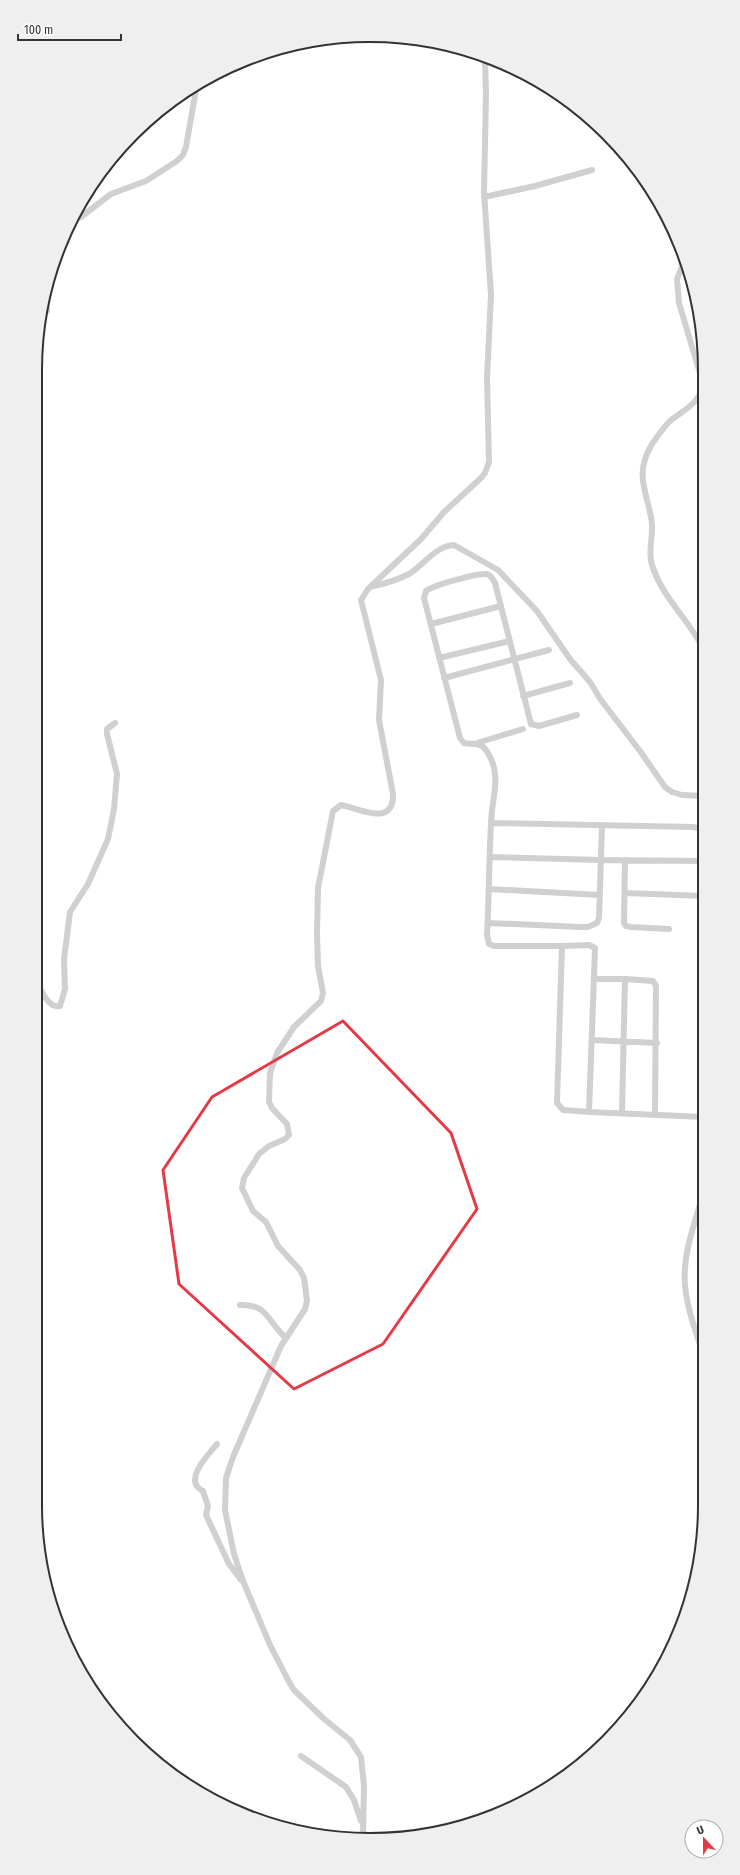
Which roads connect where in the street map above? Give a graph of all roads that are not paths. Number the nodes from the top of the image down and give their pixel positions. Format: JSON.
{"nodes":[{"id":1,"x":485,"y":63,"type":"edge"},
{"id":2,"x":196,"y":92,"type":"edge"},
{"id":3,"x":592,"y":170,"type":"dead end"},
{"id":4,"x":484,"y":197,"type":"junction"},
{"id":5,"x":80,"y":217,"type":"edge"},
{"id":6,"x":682,"y":267,"type":"edge"},
{"id":7,"x":698,"y":366,"type":"edge"},
{"id":8,"x":698,"y":399,"type":"edge"},
{"id":9,"x":370,"y":587,"type":"junction"},
{"id":10,"x":501,"y":606,"type":"junction"},
{"id":11,"x":431,"y":624,"type":"junction"},
{"id":12,"x":698,"y":639,"type":"edge"},
{"id":13,"x":510,"y":641,"type":"junction"},
{"id":14,"x":549,"y":650,"type":"dead end"},
{"id":15,"x":439,"y":658,"type":"junction"},
{"id":16,"x":514,"y":659,"type":"junction"},
{"id":17,"x":444,"y":678,"type":"junction"},
{"id":18,"x":570,"y":683,"type":"dead end"},
{"id":19,"x":524,"y":696,"type":"junction"},
{"id":20,"x":577,"y":715,"type":"dead end"},
{"id":21,"x":115,"y":723,"type":"dead end"},
{"id":22,"x":523,"y":728,"type":"dead end"},
{"id":23,"x":477,"y":743,"type":"junction"},
{"id":24,"x":698,"y":796,"type":"edge"},
{"id":25,"x":490,"y":823,"type":"junction"},
{"id":26,"x":602,"y":826,"type":"junction"},
{"id":27,"x":698,"y":828,"type":"edge"},
{"id":28,"x":491,"y":857,"type":"junction"},
{"id":29,"x":601,"y":860,"type":"junction"},
{"id":30,"x":625,"y":860,"type":"junction"},
{"id":31,"x":698,"y":861,"type":"edge"},
{"id":32,"x":489,"y":889,"type":"junction"},
{"id":33,"x":625,"y":893,"type":"junction"},
{"id":34,"x":600,"y":895,"type":"junction"},
{"id":35,"x":698,"y":896,"type":"edge"},
{"id":36,"x":488,"y":923,"type":"junction"},
{"id":37,"x":669,"y":929,"type":"dead end"},
{"id":38,"x":562,"y":946,"type":"junction"},
{"id":39,"x":595,"y":979,"type":"junction"},
{"id":40,"x":625,"y":979,"type":"junction"},
{"id":41,"x":42,"y":992,"type":"edge"},
{"id":42,"x":592,"y":1040,"type":"junction"},
{"id":43,"x":624,"y":1041,"type":"junction"},
{"id":44,"x":657,"y":1043,"type":"junction"},
{"id":45,"x":589,"y":1112,"type":"junction"},
{"id":46,"x":622,"y":1112,"type":"junction"},
{"id":47,"x":655,"y":1113,"type":"junction"},
{"id":48,"x":698,"y":1116,"type":"edge"},
{"id":49,"x":698,"y":1211,"type":"edge"},
{"id":50,"x":240,"y":1306,"type":"dead end"},
{"id":51,"x":698,"y":1336,"type":"edge"},
{"id":52,"x":285,"y":1337,"type":"junction"},
{"id":53,"x":217,"y":1444,"type":"dead end"},
{"id":54,"x":243,"y":1580,"type":"junction"},
{"id":55,"x":301,"y":1756,"type":"dead end"},
{"id":56,"x":363,"y":1825,"type":"junction"},
{"id":57,"x":363,"y":1833,"type":"edge"}],
"edges":[{"from":1,"to":4,"type":"street"},
{"from":2,"to":5,"type":"street"},
{"from":3,"to":4,"type":"street"},
{"from":4,"to":9,"type":"street"},
{"from":6,"to":7,"type":"street"},
{"from":8,"to":12,"type":"street"},
{"from":9,"to":24,"type":"street"},
{"from":9,"to":52,"type":"street"},
{"from":10,"to":11,"type":"street"},
{"from":10,"to":11,"type":"street"},
{"from":10,"to":13,"type":"street"},
{"from":11,"to":15,"type":"street"},
{"from":13,"to":15,"type":"street"},
{"from":13,"to":16,"type":"street"},
{"from":14,"to":16,"type":"street"},
{"from":15,"to":17,"type":"street"},
{"from":16,"to":17,"type":"street"},
{"from":16,"to":19,"type":"street"},
{"from":17,"to":23,"type":"street"},
{"from":18,"to":19,"type":"street"},
{"from":19,"to":20,"type":"street"},
{"from":21,"to":41,"type":"street"},
{"from":22,"to":23,"type":"street"},
{"from":23,"to":25,"type":"street"},
{"from":25,"to":26,"type":"street"},
{"from":25,"to":28,"type":"street"},
{"from":26,"to":27,"type":"street"},
{"from":26,"to":29,"type":"street"},
{"from":28,"to":29,"type":"street"},
{"from":28,"to":32,"type":"street"},
{"from":29,"to":30,"type":"street"},
{"from":29,"to":34,"type":"street"},
{"from":30,"to":31,"type":"street"},
{"from":30,"to":33,"type":"street"},
{"from":32,"to":34,"type":"street"},
{"from":32,"to":36,"type":"street"},
{"from":33,"to":35,"type":"street"},
{"from":33,"to":37,"type":"street"},
{"from":34,"to":36,"type":"street"},
{"from":36,"to":38,"type":"street"},
{"from":38,"to":39,"type":"street"},
{"from":38,"to":45,"type":"street"},
{"from":39,"to":40,"type":"street"},
{"from":39,"to":42,"type":"street"},
{"from":40,"to":43,"type":"street"},
{"from":40,"to":44,"type":"street"},
{"from":42,"to":43,"type":"street"},
{"from":42,"to":45,"type":"street"},
{"from":43,"to":44,"type":"street"},
{"from":43,"to":46,"type":"street"},
{"from":44,"to":47,"type":"street"},
{"from":45,"to":46,"type":"street"},
{"from":46,"to":47,"type":"street"},
{"from":47,"to":48,"type":"street"},
{"from":49,"to":51,"type":"street"},
{"from":50,"to":52,"type":"street"},
{"from":52,"to":54,"type":"street"},
{"from":53,"to":54,"type":"street"},
{"from":54,"to":56,"type":"street"},
{"from":55,"to":56,"type":"street"},
{"from":56,"to":57,"type":"street"}]}
